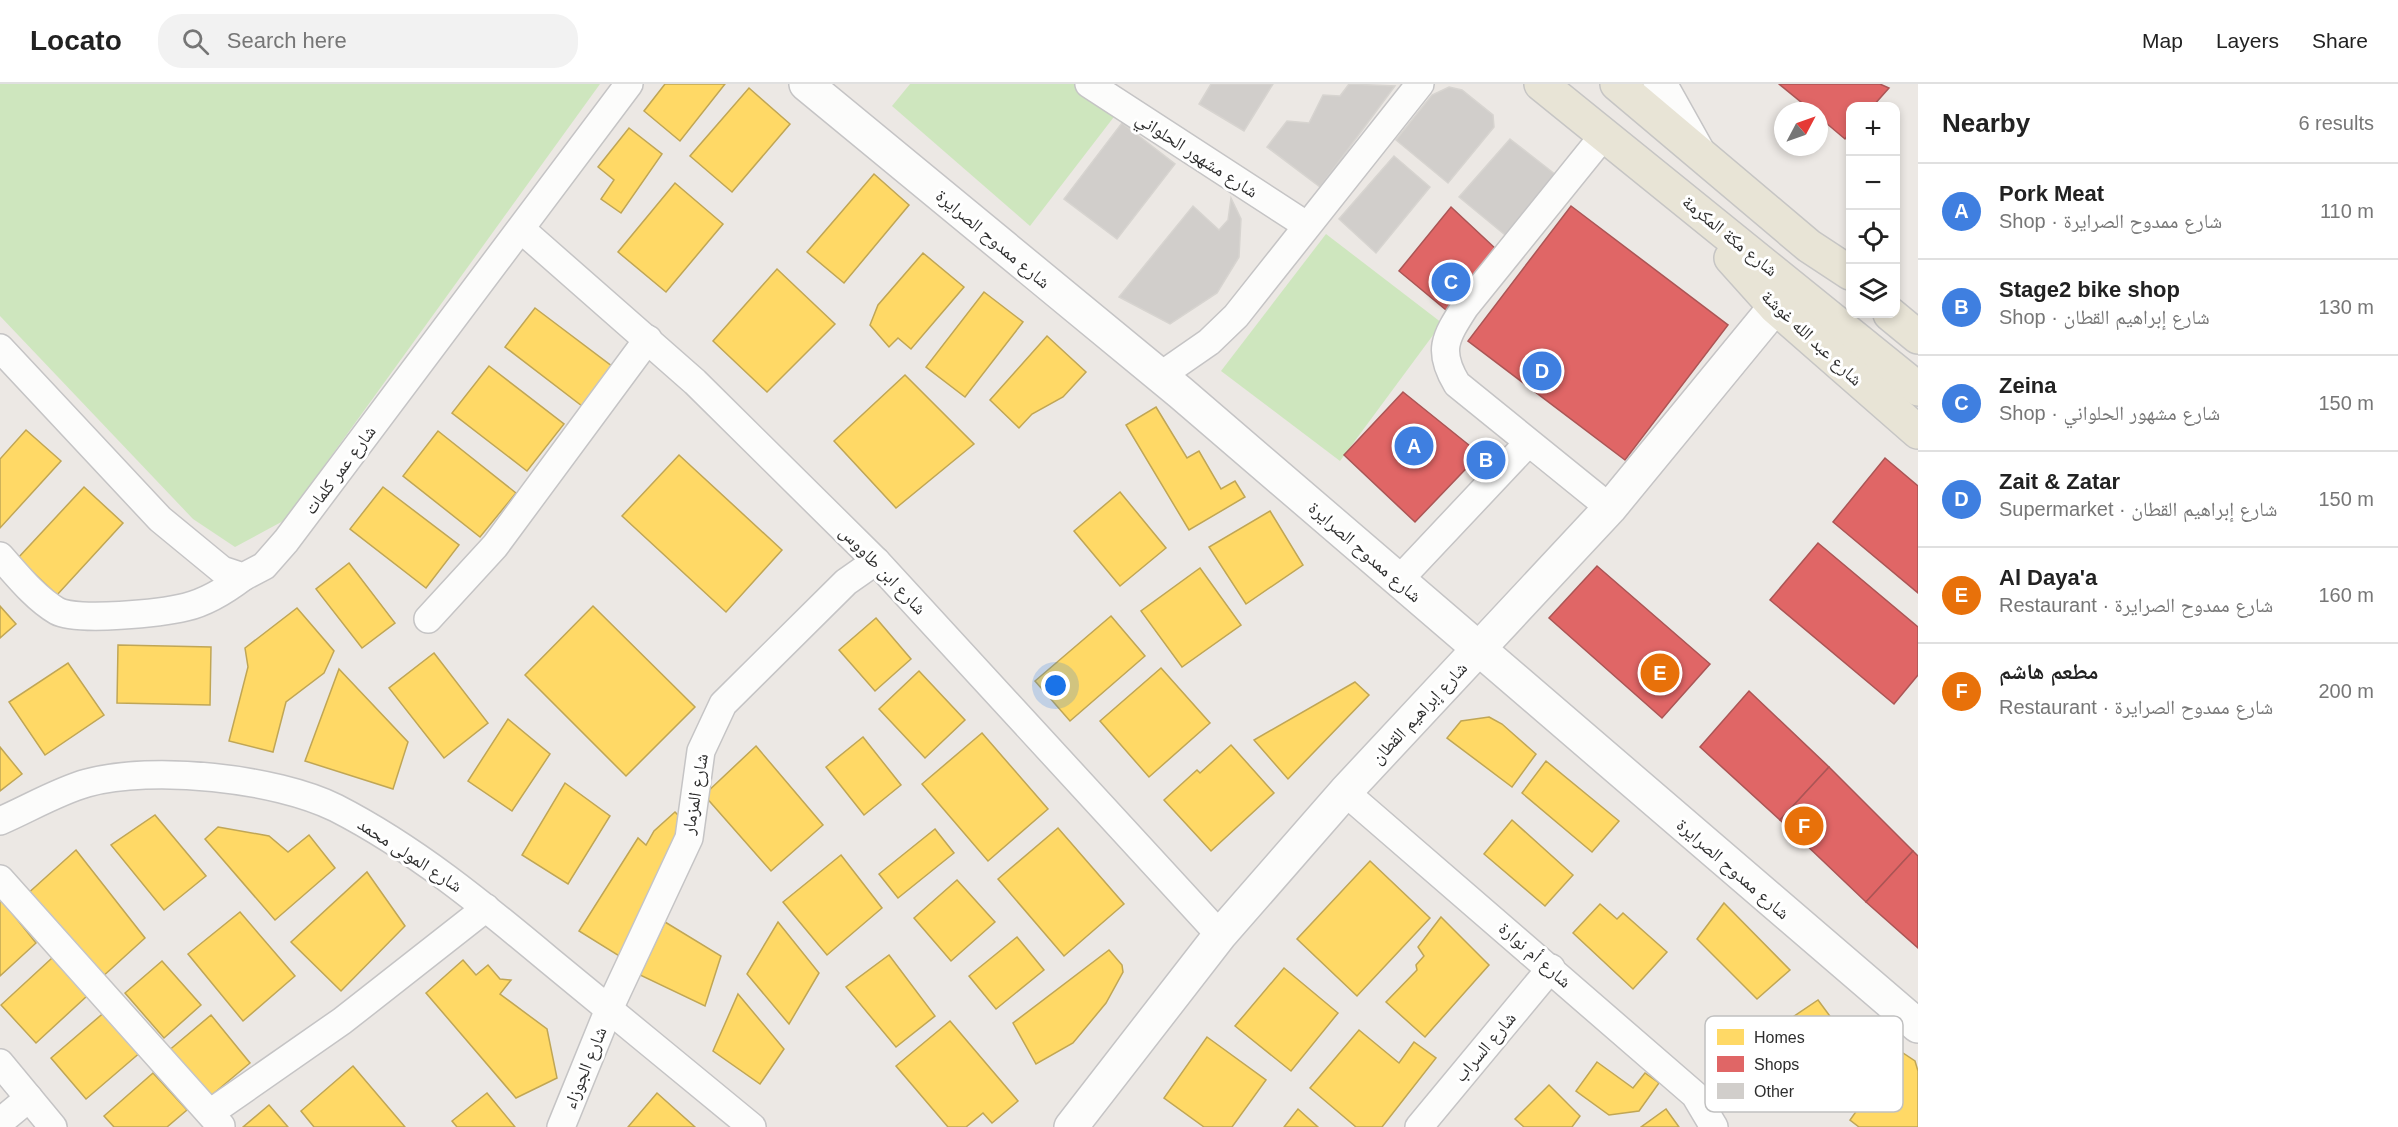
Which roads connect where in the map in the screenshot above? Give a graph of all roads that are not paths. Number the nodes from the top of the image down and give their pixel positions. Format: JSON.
{"nodes":[{"id":1,"x":629,"y":84,"type":"edge"},
{"id":2,"x":806,"y":84,"type":"edge"},
{"id":3,"x":1089,"y":84,"type":"edge"},
{"id":4,"x":1420,"y":84,"type":"edge"},
{"id":5,"x":1617,"y":84,"type":"edge"},
{"id":6,"x":1660,"y":84,"type":"edge"},
{"id":7,"x":1545,"y":86,"type":"edge"},
{"id":8,"x":1604,"y":135,"type":"junction"},
{"id":9,"x":1697,"y":150,"type":"junction"},
{"id":10,"x":1665,"y":184,"type":"junction"},
{"id":11,"x":1306,"y":225,"type":"junction"},
{"id":12,"x":522,"y":230,"type":"junction"},
{"id":13,"x":1813,"y":249,"type":"junction"},
{"id":14,"x":1846,"y":270,"type":"edge"},
{"id":15,"x":1846,"y":277,"type":"edge"},
{"id":16,"x":1900,"y":305,"type":"edge"},
{"id":17,"x":1775,"y":307,"type":"junction"},
{"id":18,"x":1918,"y":317,"type":"edge"},
{"id":19,"x":1895,"y":318,"type":"edge"},
{"id":20,"x":1918,"y":337,"type":"edge"},
{"id":21,"x":648,"y":339,"type":"junction"},
{"id":22,"x":0,"y":348,"type":"edge"},
{"id":23,"x":1160,"y":376,"type":"junction"},
{"id":24,"x":1918,"y":389,"type":"edge"},
{"id":25,"x":1918,"y":432,"type":"edge"},
{"id":26,"x":1528,"y":443,"type":"junction"},
{"id":27,"x":1610,"y":508,"type":"junction"},
{"id":28,"x":0,"y":556,"type":"edge"},
{"id":29,"x":876,"y":561,"type":"junction"},
{"id":30,"x":243,"y":577,"type":"junction"},
{"id":31,"x":1398,"y":581,"type":"junction"},
{"id":32,"x":428,"y":619,"type":"dead end"},
{"id":33,"x":1478,"y":650,"type":"junction"},
{"id":34,"x":1345,"y":792,"type":"junction"},
{"id":35,"x":0,"y":821,"type":"edge"},
{"id":36,"x":0,"y":879,"type":"edge"},
{"id":37,"x":486,"y":908,"type":"junction"},
{"id":38,"x":1220,"y":935,"type":"junction"},
{"id":39,"x":1551,"y":968,"type":"junction"},
{"id":40,"x":609,"y":1009,"type":"junction"},
{"id":41,"x":1918,"y":1026,"type":"edge"},
{"id":42,"x":0,"y":1064,"type":"edge"},
{"id":43,"x":29,"y":1098,"type":"junction"},
{"id":44,"x":1705,"y":1112,"type":"edge"},
{"id":45,"x":1705,"y":1112,"type":"edge"},
{"id":46,"x":215,"y":1120,"type":"edge"},
{"id":47,"x":0,"y":1122,"type":"edge"},
{"id":48,"x":53,"y":1127,"type":"edge"},
{"id":49,"x":561,"y":1127,"type":"edge"},
{"id":50,"x":752,"y":1127,"type":"edge"},
{"id":51,"x":1071,"y":1127,"type":"edge"},
{"id":52,"x":1419,"y":1127,"type":"edge"},
{"id":53,"x":1714,"y":1127,"type":"edge"}],
"edges":[{"from":1,"to":12,"type":"street","name":"شارع عمر كلمات"},
{"from":2,"to":23,"type":"street","name":"شارع ممدوح الصرايرة"},
{"from":3,"to":11,"type":"street","name":"شارع مشهور الحلواني"},
{"from":4,"to":11,"type":"street"},
{"from":5,"to":9,"type":"main road"},
{"from":6,"to":9,"type":"street"},
{"from":7,"to":8,"type":"main road","name":"شارع مكة المكرمة"},
{"from":8,"to":10,"type":"main road","name":"شارع مكة المكرمة"},
{"from":8,"to":26,"type":"street"},
{"from":9,"to":13,"type":"main road"},
{"from":10,"to":17,"type":"main road","name":"شارع عبد الله غوشة"},
{"from":10,"to":24,"type":"main road","name":"شارع مكة المكرمة"},
{"from":11,"to":23,"type":"street"},
{"from":12,"to":21,"type":"street","name":"شارع ابن طاووس"},
{"from":12,"to":30,"type":"street","name":"شارع عمر كلمات"},
{"from":13,"to":14,"type":"main road"},
{"from":13,"to":15,"type":"main road"},
{"from":16,"to":18,"type":"main road"},
{"from":17,"to":25,"type":"main road","name":"شارع عبد الله غوشة"},
{"from":17,"to":27,"type":"street","name":"شارع إبراهيم القطان"},
{"from":19,"to":20,"type":"main road"},
{"from":21,"to":29,"type":"street","name":"شارع ابن طاووس"},
{"from":21,"to":32,"type":"street"},
{"from":22,"to":30,"type":"street"},
{"from":23,"to":31,"type":"street","name":"شارع ممدوح الصرايرة"},
{"from":26,"to":27,"type":"street"},
{"from":26,"to":31,"type":"street"},
{"from":27,"to":33,"type":"street","name":"شارع إبراهيم القطان"},
{"from":28,"to":30,"type":"street","name":"شارع عمر كلمات"},
{"from":29,"to":38,"type":"street","name":"شارع ابن طاووس"},
{"from":29,"to":40,"type":"street","name":"شارع المزمار"},
{"from":31,"to":33,"type":"street","name":"شارع ممدوح الصرايرة"},
{"from":33,"to":34,"type":"street","name":"شارع إبراهيم القطان"},
{"from":33,"to":41,"type":"street","name":"شارع ممدوح الصرايرة"},
{"from":34,"to":38,"type":"street","name":"شارع إبراهيم القطان"},
{"from":34,"to":39,"type":"street","name":"شارع أم نوارة"},
{"from":35,"to":37,"type":"street","name":"شارع المولى محمد"},
{"from":36,"to":46,"type":"street"},
{"from":37,"to":40,"type":"street","name":"شارع المولى محمد"},
{"from":37,"to":46,"type":"street"},
{"from":38,"to":51,"type":"street","name":"شارع إبراهيم القطان"},
{"from":39,"to":44,"type":"street","name":"شارع أم نوارة"},
{"from":39,"to":52,"type":"street","name":"شارع السراب"},
{"from":40,"to":49,"type":"street","name":"شارع الجوزاء"},
{"from":40,"to":50,"type":"street","name":"شارع المولى محمد"},
{"from":42,"to":43,"type":"street"},
{"from":43,"to":47,"type":"street"},
{"from":43,"to":48,"type":"street"},
{"from":45,"to":53,"type":"street","name":"شارع أم نوارة"}]}
